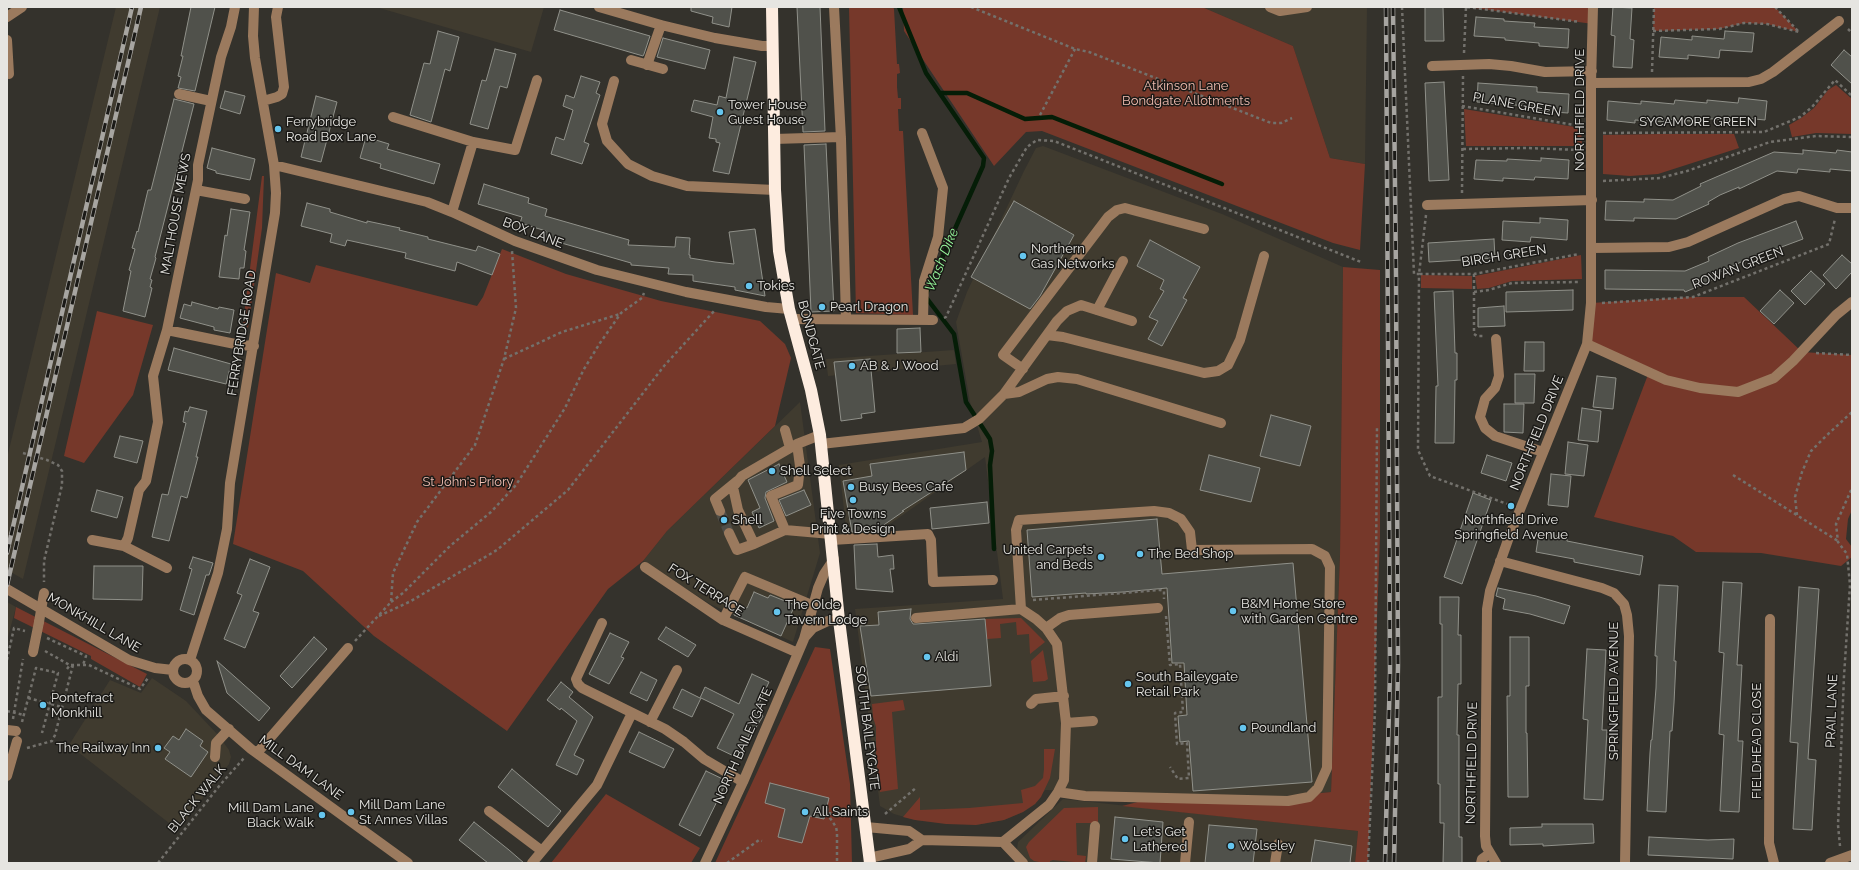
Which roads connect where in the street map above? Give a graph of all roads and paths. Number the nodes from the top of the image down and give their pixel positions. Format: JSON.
{"nodes":[{"id":1,"x":22,"y":7,"type":"edge"},
{"id":2,"x":235,"y":7,"type":"edge"},
{"id":3,"x":254,"y":7,"type":"edge"},
{"id":4,"x":278,"y":7,"type":"edge"},
{"id":5,"x":599,"y":7,"type":"edge"},
{"id":6,"x":772,"y":7,"type":"edge"},
{"id":7,"x":834,"y":7,"type":"edge"},
{"id":8,"x":971,"y":7,"type":"edge"},
{"id":9,"x":1270,"y":7,"type":"edge"},
{"id":10,"x":1307,"y":7,"type":"edge"},
{"id":11,"x":1402,"y":7,"type":"edge"},
{"id":12,"x":1467,"y":7,"type":"edge"},
{"id":13,"x":1593,"y":7,"type":"edge"},
{"id":14,"x":1654,"y":7,"type":"edge"},
{"id":15,"x":1775,"y":7,"type":"edge"},
{"id":16,"x":7,"y":17,"type":"edge"},
{"id":17,"x":1839,"y":21,"type":"dead end"},
{"id":18,"x":1593,"y":24,"type":"junction"},
{"id":19,"x":661,"y":25,"type":"junction"},
{"id":20,"x":1653,"y":31,"type":"junction"},
{"id":21,"x":1799,"y":32,"type":"junction"},
{"id":22,"x":7,"y":40,"type":"edge"},
{"id":23,"x":1811,"y":44,"type":"junction"},
{"id":24,"x":772,"y":46,"type":"junction"},
{"id":25,"x":1075,"y":49,"type":"junction"},
{"id":26,"x":631,"y":60,"type":"dead end"},
{"id":27,"x":647,"y":65,"type":"junction"},
{"id":28,"x":1464,"y":65,"type":"junction"},
{"id":29,"x":1432,"y":66,"type":"dead end"},
{"id":30,"x":663,"y":69,"type":"dead end"},
{"id":31,"x":1592,"y":71,"type":"junction"},
{"id":32,"x":9,"y":74,"type":"dead end"},
{"id":33,"x":538,"y":80,"type":"dead end"},
{"id":34,"x":614,"y":81,"type":"dead end"},
{"id":35,"x":1652,"y":82,"type":"junction"},
{"id":36,"x":1591,"y":83,"type":"junction"},
{"id":37,"x":180,"y":94,"type":"dead end"},
{"id":38,"x":1852,"y":96,"type":"edge"},
{"id":39,"x":211,"y":101,"type":"junction"},
{"id":40,"x":263,"y":101,"type":"junction"},
{"id":41,"x":1462,"y":106,"type":"junction"},
{"id":42,"x":1040,"y":115,"type":"dead end"},
{"id":43,"x":393,"y":117,"type":"dead end"},
{"id":44,"x":1292,"y":118,"type":"dead end"},
{"id":45,"x":1592,"y":130,"type":"junction"},
{"id":46,"x":922,"y":133,"type":"dead end"},
{"id":47,"x":840,"y":137,"type":"junction"},
{"id":48,"x":1852,"y":137,"type":"edge"},
{"id":49,"x":774,"y":139,"type":"junction"},
{"id":50,"x":473,"y":142,"type":"junction"},
{"id":51,"x":1463,"y":149,"type":"junction"},
{"id":52,"x":1592,"y":150,"type":"junction"},
{"id":53,"x":274,"y":165,"type":"junction"},
{"id":54,"x":1592,"y":181,"type":"junction"},
{"id":55,"x":196,"y":190,"type":"junction"},
{"id":56,"x":775,"y":190,"type":"junction"},
{"id":57,"x":245,"y":199,"type":"dead end"},
{"id":58,"x":1592,"y":200,"type":"junction"},
{"id":59,"x":1462,"y":203,"type":"junction"},
{"id":60,"x":1427,"y":205,"type":"joint"},
{"id":61,"x":1837,"y":208,"type":"junction"},
{"id":62,"x":1852,"y":208,"type":"edge"},
{"id":63,"x":452,"y":212,"type":"junction"},
{"id":64,"x":1204,"y":229,"type":"dead end"},
{"id":65,"x":515,"y":241,"type":"junction"},
{"id":66,"x":1592,"y":250,"type":"junction"},
{"id":67,"x":1340,"y":253,"type":"dead end"},
{"id":68,"x":1264,"y":256,"type":"dead end"},
{"id":69,"x":1123,"y":261,"type":"dead end"},
{"id":70,"x":1361,"y":262,"type":"dead end"},
{"id":71,"x":1419,"y":274,"type":"junction"},
{"id":72,"x":1474,"y":274,"type":"junction"},
{"id":73,"x":1592,"y":282,"type":"junction"},
{"id":74,"x":646,"y":283,"type":"junction"},
{"id":75,"x":1474,"y":292,"type":"junction"},
{"id":76,"x":720,"y":298,"type":"junction"},
{"id":77,"x":1852,"y":302,"type":"edge"},
{"id":78,"x":1591,"y":303,"type":"junction"},
{"id":79,"x":1097,"y":310,"type":"junction"},
{"id":80,"x":620,"y":314,"type":"junction"},
{"id":81,"x":790,"y":314,"type":"junction"},
{"id":82,"x":846,"y":319,"type":"junction"},
{"id":83,"x":1132,"y":321,"type":"dead end"},
{"id":84,"x":167,"y":330,"type":"junction"},
{"id":85,"x":1047,"y":335,"type":"junction"},
{"id":86,"x":1496,"y":339,"type":"joint"},
{"id":87,"x":1587,"y":344,"type":"junction"},
{"id":88,"x":254,"y":346,"type":"junction"},
{"id":89,"x":1802,"y":352,"type":"junction"},
{"id":90,"x":1852,"y":355,"type":"edge"},
{"id":91,"x":504,"y":359,"type":"junction"},
{"id":92,"x":1023,"y":369,"type":"junction"},
{"id":93,"x":1004,"y":394,"type":"junction"},
{"id":94,"x":1852,"y":412,"type":"edge"},
{"id":95,"x":1221,"y":423,"type":"dead end"},
{"id":96,"x":1377,"y":427,"type":"dead end"},
{"id":97,"x":785,"y":430,"type":"dead end"},
{"id":98,"x":820,"y":440,"type":"junction"},
{"id":99,"x":793,"y":446,"type":"junction"},
{"id":100,"x":1543,"y":452,"type":"junction"},
{"id":101,"x":23,"y":453,"type":"dead end"},
{"id":102,"x":1733,"y":475,"type":"dead end"},
{"id":103,"x":739,"y":480,"type":"junction"},
{"id":104,"x":1852,"y":488,"type":"edge"},
{"id":105,"x":1520,"y":508,"type":"junction"},
{"id":106,"x":720,"y":511,"type":"tunnel mouth"},
{"id":107,"x":1797,"y":515,"type":"junction"},
{"id":108,"x":785,"y":530,"type":"junction"},
{"id":109,"x":729,"y":533,"type":"tunnel mouth"},
{"id":110,"x":831,"y":537,"type":"junction"},
{"id":111,"x":92,"y":540,"type":"dead end"},
{"id":112,"x":1838,"y":542,"type":"junction"},
{"id":113,"x":754,"y":544,"type":"junction"},
{"id":114,"x":124,"y":546,"type":"junction"},
{"id":115,"x":834,"y":560,"type":"junction"},
{"id":116,"x":1500,"y":561,"type":"junction"},
{"id":117,"x":645,"y":567,"type":"dead end"},
{"id":118,"x":167,"y":568,"type":"dead end"},
{"id":119,"x":993,"y":580,"type":"dead end"},
{"id":120,"x":7,"y":589,"type":"edge"},
{"id":121,"x":44,"y":594,"type":"joint"},
{"id":122,"x":391,"y":602,"type":"junction"},
{"id":123,"x":812,"y":605,"type":"junction"},
{"id":124,"x":1163,"y":609,"type":"junction"},
{"id":125,"x":1023,"y":611,"type":"junction"},
{"id":126,"x":379,"y":616,"type":"junction"},
{"id":127,"x":916,"y":618,"type":"dead end"},
{"id":128,"x":1770,"y":619,"type":"dead end"},
{"id":129,"x":723,"y":620,"type":"junction"},
{"id":130,"x":839,"y":620,"type":"junction"},
{"id":131,"x":602,"y":623,"type":"dead end"},
{"id":132,"x":1046,"y":628,"type":"junction"},
{"id":133,"x":804,"y":639,"type":"junction"},
{"id":134,"x":348,"y":648,"type":"joint"},
{"id":135,"x":34,"y":650,"type":"junction"},
{"id":136,"x":798,"y":653,"type":"junction"},
{"id":137,"x":190,"y":660,"type":"junction"},
{"id":138,"x":70,"y":665,"type":"junction"},
{"id":139,"x":73,"y":666,"type":"junction"},
{"id":140,"x":67,"y":669,"type":"dead end"},
{"id":141,"x":173,"y":670,"type":"junction"},
{"id":142,"x":677,"y":670,"type":"dead end"},
{"id":143,"x":151,"y":673,"type":"dead end"},
{"id":144,"x":193,"y":681,"type":"junction"},
{"id":145,"x":1064,"y":696,"type":"junction"},
{"id":146,"x":28,"y":698,"type":"junction"},
{"id":147,"x":50,"y":704,"type":"junction"},
{"id":148,"x":1031,"y":704,"type":"dead end"},
{"id":149,"x":62,"y":707,"type":"junction"},
{"id":150,"x":7,"y":711,"type":"edge"},
{"id":151,"x":14,"y":713,"type":"junction"},
{"id":152,"x":632,"y":713,"type":"junction"},
{"id":153,"x":24,"y":715,"type":"junction"},
{"id":154,"x":1093,"y":721,"type":"dead end"},
{"id":155,"x":650,"y":722,"type":"junction"},
{"id":156,"x":1066,"y":723,"type":"junction"},
{"id":157,"x":229,"y":729,"type":"junction"},
{"id":158,"x":42,"y":734,"type":"dead end"},
{"id":159,"x":16,"y":735,"type":"edge"},
{"id":160,"x":254,"y":751,"type":"junction"},
{"id":161,"x":215,"y":757,"type":"dead end"},
{"id":162,"x":1170,"y":767,"type":"dead end"},
{"id":163,"x":7,"y":776,"type":"edge"},
{"id":164,"x":743,"y":782,"type":"junction"},
{"id":165,"x":917,"y":788,"type":"dead end"},
{"id":166,"x":1058,"y":792,"type":"junction"},
{"id":167,"x":826,"y":809,"type":"dead end"},
{"id":168,"x":490,"y":812,"type":"dead end"},
{"id":169,"x":885,"y":814,"type":"dead end"},
{"id":170,"x":1189,"y":822,"type":"dead end"},
{"id":171,"x":1095,"y":826,"type":"dead end"},
{"id":172,"x":866,"y":827,"type":"junction"},
{"id":173,"x":922,"y":840,"type":"junction"},
{"id":174,"x":762,"y":841,"type":"dead end"},
{"id":175,"x":1003,"y":842,"type":"junction"},
{"id":176,"x":1278,"y":844,"type":"dead end"},
{"id":177,"x":542,"y":851,"type":"junction"},
{"id":178,"x":1489,"y":854,"type":"junction"},
{"id":179,"x":1852,"y":855,"type":"edge"},
{"id":180,"x":1841,"y":859,"type":"junction"},
{"id":181,"x":870,"y":861,"type":"edge"},
{"id":182,"x":158,"y":863,"type":"edge"},
{"id":183,"x":408,"y":863,"type":"edge"},
{"id":184,"x":532,"y":863,"type":"edge"},
{"id":185,"x":704,"y":863,"type":"edge"},
{"id":186,"x":727,"y":863,"type":"edge"},
{"id":187,"x":837,"y":863,"type":"edge"},
{"id":188,"x":1023,"y":863,"type":"edge"},
{"id":189,"x":1092,"y":863,"type":"edge"},
{"id":190,"x":1185,"y":863,"type":"edge"},
{"id":191,"x":1275,"y":863,"type":"edge"},
{"id":192,"x":1368,"y":863,"type":"edge"},
{"id":193,"x":1481,"y":863,"type":"edge"},
{"id":194,"x":1496,"y":863,"type":"edge"},
{"id":195,"x":1625,"y":863,"type":"edge"},
{"id":196,"x":1774,"y":863,"type":"edge"},
{"id":197,"x":1830,"y":863,"type":"edge"}],
"edges":[{"from":1,"to":16,"type":"street"},
{"from":2,"to":39,"type":"street","name":"MALTHOUSE MEWS"},
{"from":3,"to":40,"type":"street","name":"FERRYBRIDGE ROAD"},
{"from":4,"to":40,"type":"street"},
{"from":5,"to":19,"type":"street"},
{"from":6,"to":24,"type":"highway","name":"BONDGATE"},
{"from":7,"to":47,"type":"street"},
{"from":8,"to":25,"type":"path"},
{"from":9,"to":10,"type":"street"},
{"from":11,"to":71,"type":"path"},
{"from":12,"to":18,"type":"path"},
{"from":12,"to":28,"type":"path"},
{"from":13,"to":18,"type":"street","name":"NORTHFIELD DRIVE"},
{"from":14,"to":20,"type":"path"},
{"from":15,"to":21,"type":"path"},
{"from":17,"to":23,"type":"street"},
{"from":18,"to":31,"type":"street","name":"NORTHFIELD DRIVE"},
{"from":19,"to":24,"type":"street"},
{"from":19,"to":27,"type":"street"},
{"from":20,"to":21,"type":"path"},
{"from":20,"to":35,"type":"path"},
{"from":21,"to":23,"type":"path"},
{"from":22,"to":32,"type":"street"},
{"from":23,"to":35,"type":"street"},
{"from":24,"to":49,"type":"highway","name":"BONDGATE"},
{"from":25,"to":42,"type":"path"},
{"from":25,"to":44,"type":"path"},
{"from":26,"to":27,"type":"street"},
{"from":27,"to":30,"type":"street"},
{"from":28,"to":29,"type":"street"},
{"from":28,"to":31,"type":"street"},
{"from":28,"to":41,"type":"path"},
{"from":31,"to":36,"type":"street","name":"NORTHFIELD DRIVE"},
{"from":33,"to":50,"type":"street"},
{"from":34,"to":56,"type":"street"},
{"from":35,"to":36,"type":"street"},
{"from":36,"to":45,"type":"street","name":"NORTHFIELD DRIVE"},
{"from":37,"to":39,"type":"street"},
{"from":38,"to":45,"type":"path","name":"SYCAMORE GREEN"},
{"from":39,"to":55,"type":"street","name":"MALTHOUSE MEWS"},
{"from":40,"to":53,"type":"street","name":"FERRYBRIDGE ROAD"},
{"from":41,"to":45,"type":"path","name":"PLANE GREEN"},
{"from":41,"to":51,"type":"path"},
{"from":43,"to":50,"type":"street"},
{"from":45,"to":52,"type":"street","name":"NORTHFIELD DRIVE"},
{"from":46,"to":82,"type":"street","name":"BOX LANE"},
{"from":47,"to":49,"type":"street"},
{"from":47,"to":82,"type":"street"},
{"from":48,"to":54,"type":"path","name":"SYCAMORE GREEN"},
{"from":49,"to":56,"type":"highway","name":"BONDGATE"},
{"from":50,"to":63,"type":"street"},
{"from":51,"to":52,"type":"path"},
{"from":51,"to":59,"type":"path"},
{"from":52,"to":54,"type":"street","name":"NORTHFIELD DRIVE"},
{"from":53,"to":63,"type":"street","name":"BOX LANE"},
{"from":53,"to":88,"type":"street","name":"FERRYBRIDGE ROAD"},
{"from":54,"to":58,"type":"street","name":"NORTHFIELD DRIVE"},
{"from":55,"to":57,"type":"street"},
{"from":55,"to":84,"type":"street","name":"MALTHOUSE MEWS"},
{"from":56,"to":81,"type":"highway","name":"BONDGATE"},
{"from":58,"to":59,"type":"street"},
{"from":58,"to":66,"type":"street","name":"NORTHFIELD DRIVE"},
{"from":59,"to":60,"type":"street"},
{"from":60,"to":71,"type":"path"},
{"from":61,"to":62,"type":"street"},
{"from":61,"to":66,"type":"street"},
{"from":61,"to":78,"type":"path","name":"ROWAN GREEN"},
{"from":63,"to":65,"type":"street","name":"BOX LANE"},
{"from":64,"to":92,"type":"street"},
{"from":65,"to":74,"type":"street","name":"BOX LANE"},
{"from":65,"to":91,"type":"path"},
{"from":66,"to":72,"type":"path","name":"BIRCH GREEN"},
{"from":66,"to":73,"type":"street","name":"NORTHFIELD DRIVE"},
{"from":67,"to":70,"type":"path"},
{"from":68,"to":85,"type":"street"},
{"from":69,"to":79,"type":"street"},
{"from":71,"to":72,"type":"path","name":"BIRCH GREEN"},
{"from":71,"to":105,"type":"path"},
{"from":72,"to":75,"type":"path"},
{"from":73,"to":75,"type":"path"},
{"from":73,"to":78,"type":"street","name":"NORTHFIELD DRIVE"},
{"from":74,"to":76,"type":"street","name":"BOX LANE"},
{"from":74,"to":80,"type":"path"},
{"from":75,"to":86,"type":"path"},
{"from":76,"to":81,"type":"street","name":"BOX LANE"},
{"from":76,"to":126,"type":"path"},
{"from":77,"to":89,"type":"street"},
{"from":78,"to":87,"type":"street","name":"NORTHFIELD DRIVE"},
{"from":79,"to":83,"type":"street"},
{"from":79,"to":85,"type":"street"},
{"from":80,"to":91,"type":"path"},
{"from":80,"to":122,"type":"path"},
{"from":81,"to":82,"type":"street","name":"BOX LANE"},
{"from":81,"to":98,"type":"highway","name":"BONDGATE"},
{"from":84,"to":88,"type":"street"},
{"from":84,"to":114,"type":"street","name":"MALTHOUSE MEWS"},
{"from":85,"to":92,"type":"street"},
{"from":86,"to":100,"type":"street"},
{"from":87,"to":89,"type":"street"},
{"from":87,"to":100,"type":"street","name":"NORTHFIELD DRIVE"},
{"from":88,"to":137,"type":"street","name":"FERRYBRIDGE ROAD"},
{"from":89,"to":90,"type":"path"},
{"from":91,"to":122,"type":"path"},
{"from":92,"to":93,"type":"street"},
{"from":93,"to":95,"type":"street"},
{"from":93,"to":98,"type":"street"},
{"from":94,"to":107,"type":"path"},
{"from":96,"to":192,"type":"path"},
{"from":97,"to":99,"type":"street"},
{"from":98,"to":99,"type":"street"},
{"from":98,"to":110,"type":"highway","name":"BONDGATE"},
{"from":99,"to":103,"type":"street"},
{"from":99,"to":108,"type":"street"},
{"from":100,"to":105,"type":"street","name":"NORTHFIELD DRIVE"},
{"from":101,"to":121,"type":"path"},
{"from":102,"to":107,"type":"path"},
{"from":103,"to":106,"type":"street"},
{"from":103,"to":113,"type":"street"},
{"from":104,"to":112,"type":"path"},
{"from":105,"to":116,"type":"street","name":"NORTHFIELD DRIVE"},
{"from":107,"to":112,"type":"path"},
{"from":108,"to":110,"type":"street"},
{"from":108,"to":113,"type":"street"},
{"from":109,"to":113,"type":"street"},
{"from":110,"to":115,"type":"highway","name":"BONDGATE"},
{"from":110,"to":119,"type":"street"},
{"from":111,"to":114,"type":"street"},
{"from":112,"to":180,"type":"path","name":"PRAIL LANE"},
{"from":114,"to":118,"type":"street"},
{"from":115,"to":123,"type":"street","name":"NORTH BAILEYGATE"},
{"from":115,"to":130,"type":"highway","name":"BONDGATE"},
{"from":116,"to":178,"type":"street","name":"NORTHFIELD DRIVE"},
{"from":116,"to":195,"type":"street","name":"SPRINGFIELD AVENUE"},
{"from":117,"to":129,"type":"street","name":"FOX TERRACE"},
{"from":120,"to":141,"type":"street","name":"MONKHILL LANE"},
{"from":121,"to":135,"type":"street","bridge":true},
{"from":122,"to":126,"type":"path"},
{"from":123,"to":129,"type":"street"},
{"from":123,"to":133,"type":"street","name":"NORTH BAILEYGATE"},
{"from":124,"to":125,"type":"path"},
{"from":124,"to":132,"type":"street"},
{"from":124,"to":162,"type":"path"},
{"from":125,"to":127,"type":"street"},
{"from":125,"to":132,"type":"street"},
{"from":125,"to":166,"type":"street"},
{"from":126,"to":134,"type":"path"},
{"from":128,"to":196,"type":"street","name":"FIELDHEAD CLOSE"},
{"from":129,"to":136,"type":"street","name":"FOX TERRACE"},
{"from":130,"to":133,"type":"street","name":"NORTH BAILEYGATE"},
{"from":130,"to":172,"type":"highway","name":"SOUTH BAILEYGATE"},
{"from":131,"to":152,"type":"street"},
{"from":132,"to":145,"type":"street"},
{"from":133,"to":136,"type":"street","name":"NORTH BAILEYGATE"},
{"from":134,"to":160,"type":"street"},
{"from":135,"to":138,"type":"path"},
{"from":135,"to":151,"type":"path"},
{"from":136,"to":164,"type":"street","name":"NORTH BAILEYGATE"},
{"from":137,"to":141,"type":"street"},
{"from":137,"to":144,"type":"street"},
{"from":138,"to":139,"type":"path"},
{"from":138,"to":140,"type":"path"},
{"from":139,"to":143,"type":"path"},
{"from":139,"to":149,"type":"path"},
{"from":141,"to":144,"type":"street"},
{"from":142,"to":155,"type":"street"},
{"from":144,"to":157,"type":"street","name":"MILL DAM LANE"},
{"from":145,"to":148,"type":"street"},
{"from":145,"to":156,"type":"street"},
{"from":146,"to":147,"type":"path"},
{"from":146,"to":147,"type":"path"},
{"from":146,"to":153,"type":"path"},
{"from":147,"to":149,"type":"path"},
{"from":147,"to":158,"type":"path"},
{"from":149,"to":159,"type":"path"},
{"from":150,"to":151,"type":"path"},
{"from":151,"to":153,"type":"path"},
{"from":151,"to":159,"type":"path"},
{"from":152,"to":155,"type":"street"},
{"from":152,"to":177,"type":"street"},
{"from":153,"to":159,"type":"path"},
{"from":154,"to":156,"type":"street"},
{"from":155,"to":164,"type":"street"},
{"from":156,"to":166,"type":"street"},
{"from":157,"to":160,"type":"street","name":"MILL DAM LANE"},
{"from":157,"to":161,"type":"street"},
{"from":159,"to":163,"type":"street"},
{"from":160,"to":182,"type":"path","name":"BLACK WALK"},
{"from":160,"to":183,"type":"street","name":"MILL DAM LANE"},
{"from":164,"to":185,"type":"street","name":"NORTH BAILEYGATE"},
{"from":165,"to":169,"type":"path"},
{"from":166,"to":175,"type":"street"},
{"from":167,"to":187,"type":"path"},
{"from":168,"to":177,"type":"street"},
{"from":170,"to":190,"type":"street"},
{"from":171,"to":189,"type":"street"},
{"from":172,"to":173,"type":"street"},
{"from":172,"to":181,"type":"highway","name":"SOUTH BAILEYGATE"},
{"from":173,"to":175,"type":"street"},
{"from":173,"to":181,"type":"street"},
{"from":174,"to":186,"type":"path"},
{"from":175,"to":188,"type":"street"},
{"from":176,"to":191,"type":"street"},
{"from":177,"to":184,"type":"street"},
{"from":178,"to":193,"type":"street"},
{"from":178,"to":194,"type":"street","name":"NORTHFIELD DRIVE"},
{"from":179,"to":180,"type":"street"},
{"from":180,"to":197,"type":"street"}]}
